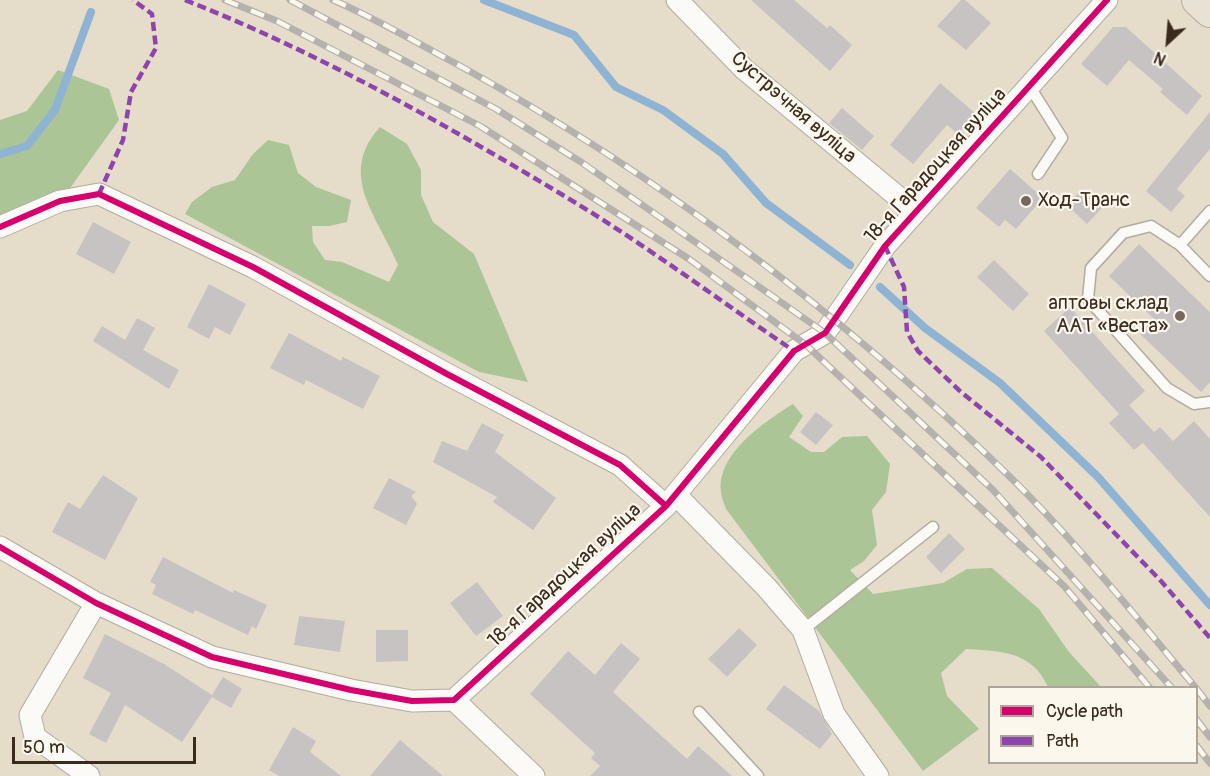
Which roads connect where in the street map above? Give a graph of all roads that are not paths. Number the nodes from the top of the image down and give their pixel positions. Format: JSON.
{"nodes":[{"id":1,"x":677,"y":0,"type":"edge"},
{"id":2,"x":1107,"y":0,"type":"edge"},
{"id":3,"x":1198,"y":0,"type":"edge"},
{"id":4,"x":1210,"y":11,"type":"edge"},
{"id":5,"x":1030,"y":87,"type":"junction"},
{"id":6,"x":1038,"y":174,"type":"dead end"},
{"id":7,"x":915,"y":211,"type":"junction"},
{"id":8,"x":1210,"y":211,"type":"edge"},
{"id":9,"x":0,"y":226,"type":"edge"},
{"id":10,"x":1180,"y":246,"type":"junction"},
{"id":11,"x":1210,"y":276,"type":"edge"},
{"id":12,"x":1210,"y":402,"type":"edge"},
{"id":13,"x":671,"y":500,"type":"junction"},
{"id":14,"x":933,"y":527,"type":"dead end"},
{"id":15,"x":0,"y":547,"type":"edge"},
{"id":16,"x":96,"y":603,"type":"junction"},
{"id":17,"x":803,"y":630,"type":"junction"},
{"id":18,"x":454,"y":700,"type":"junction"},
{"id":19,"x":699,"y":712,"type":"dead end"},
{"id":20,"x":89,"y":776,"type":"edge"},
{"id":21,"x":534,"y":776,"type":"edge"},
{"id":22,"x":758,"y":776,"type":"edge"},
{"id":23,"x":879,"y":776,"type":"edge"}],
"edges":[{"from":1,"to":7,"type":"street","name":"Сустрэчная вуліца"},
{"from":2,"to":5,"type":"street","name":"18-я Гарадоцкая вуліца"},
{"from":3,"to":4,"type":"main road"},
{"from":5,"to":6,"type":"lane"},
{"from":5,"to":7,"type":"street","name":"18-я Гарадоцкая вуліца"},
{"from":7,"to":13,"type":"street","name":"18-я Гарадоцкая вуліца"},
{"from":8,"to":10,"type":"lane"},
{"from":9,"to":13,"type":"street"},
{"from":10,"to":11,"type":"lane"},
{"from":10,"to":12,"type":"lane"},
{"from":13,"to":17,"type":"street"},
{"from":13,"to":18,"type":"street","name":"18-я Гарадоцкая вуліца"},
{"from":14,"to":17,"type":"lane"},
{"from":15,"to":16,"type":"street"},
{"from":16,"to":18,"type":"street"},
{"from":16,"to":20,"type":"street"},
{"from":17,"to":23,"type":"street"},
{"from":18,"to":21,"type":"street"},
{"from":19,"to":22,"type":"lane"}]}
